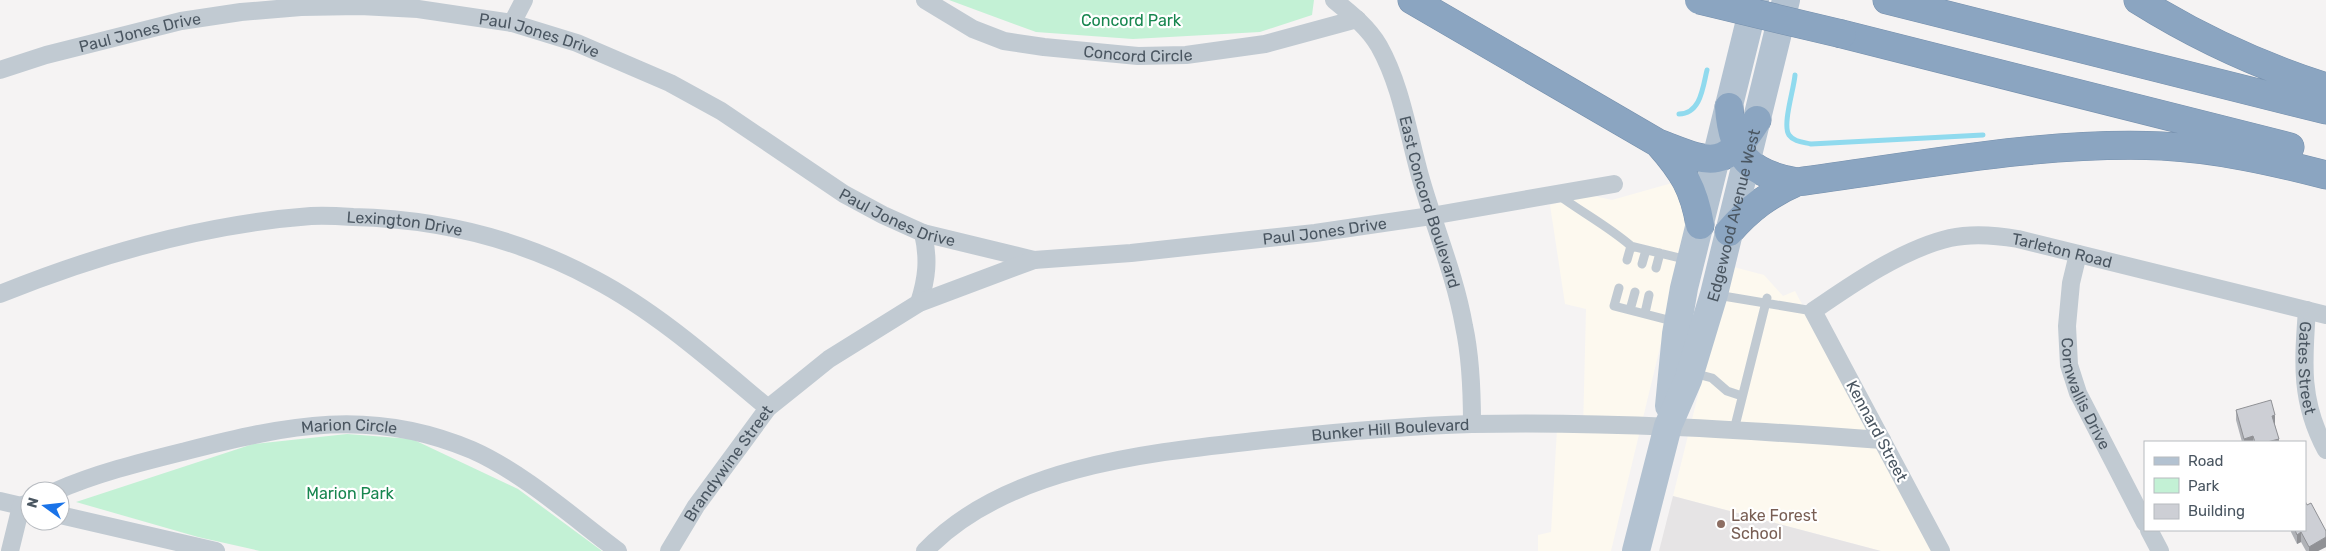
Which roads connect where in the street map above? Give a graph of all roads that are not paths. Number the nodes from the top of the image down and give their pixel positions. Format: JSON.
{"nodes":[{"id":1,"x":524,"y":0,"type":"edge"},
{"id":2,"x":926,"y":0,"type":"edge"},
{"id":3,"x":1334,"y":0,"type":"edge"},
{"id":4,"x":1412,"y":0,"type":"edge"},
{"id":5,"x":1699,"y":0,"type":"edge"},
{"id":6,"x":1755,"y":0,"type":"edge"},
{"id":7,"x":1786,"y":0,"type":"edge"},
{"id":8,"x":1887,"y":0,"type":"edge"},
{"id":9,"x":2138,"y":0,"type":"edge"},
{"id":10,"x":1357,"y":19,"type":"junction"},
{"id":11,"x":512,"y":23,"type":"junction"},
{"id":12,"x":0,"y":70,"type":"edge"},
{"id":13,"x":2326,"y":87,"type":"edge"},
{"id":14,"x":2326,"y":110,"type":"edge"},
{"id":15,"x":1757,"y":120,"type":"joint"},
{"id":16,"x":1658,"y":143,"type":"junction"},
{"id":17,"x":1733,"y":156,"type":"junction"},
{"id":18,"x":2326,"y":156,"type":"edge"},
{"id":19,"x":2326,"y":175,"type":"edge"},
{"id":20,"x":1797,"y":182,"type":"junction"},
{"id":21,"x":1614,"y":184,"type":"dead end"},
{"id":22,"x":1556,"y":194,"type":"junction"},
{"id":23,"x":1431,"y":216,"type":"junction"},
{"id":24,"x":1700,"y":225,"type":"junction"},
{"id":25,"x":1729,"y":232,"type":"junction"},
{"id":26,"x":923,"y":233,"type":"junction"},
{"id":27,"x":1631,"y":246,"type":"junction"},
{"id":28,"x":1646,"y":250,"type":"junction"},
{"id":29,"x":1660,"y":253,"type":"junction"},
{"id":30,"x":2078,"y":254,"type":"junction"},
{"id":31,"x":1034,"y":260,"type":"junction"},
{"id":32,"x":1627,"y":260,"type":"dead end"},
{"id":33,"x":1691,"y":261,"type":"junction"},
{"id":34,"x":1642,"y":264,"type":"dead end"},
{"id":35,"x":1656,"y":268,"type":"dead end"},
{"id":36,"x":1619,"y":288,"type":"dead end"},
{"id":37,"x":1635,"y":292,"type":"dead end"},
{"id":38,"x":0,"y":294,"type":"edge"},
{"id":39,"x":1714,"y":294,"type":"junction"},
{"id":40,"x":1649,"y":295,"type":"dead end"},
{"id":41,"x":1766,"y":301,"type":"junction"},
{"id":42,"x":919,"y":304,"type":"junction"},
{"id":43,"x":1630,"y":310,"type":"junction"},
{"id":44,"x":2307,"y":310,"type":"junction"},
{"id":45,"x":1812,"y":311,"type":"junction"},
{"id":46,"x":1645,"y":314,"type":"junction"},
{"id":47,"x":2326,"y":315,"type":"edge"},
{"id":48,"x":1678,"y":322,"type":"junction"},
{"id":49,"x":1690,"y":372,"type":"junction"},
{"id":50,"x":798,"y":384,"type":"joint"},
{"id":51,"x":1742,"y":396,"type":"junction"},
{"id":52,"x":768,"y":408,"type":"junction"},
{"id":53,"x":1472,"y":424,"type":"junction"},
{"id":54,"x":1668,"y":426,"type":"junction"},
{"id":55,"x":1734,"y":430,"type":"junction"},
{"id":56,"x":1882,"y":440,"type":"junction"},
{"id":57,"x":2326,"y":450,"type":"edge"},
{"id":58,"x":70,"y":486,"type":"edge"},
{"id":59,"x":0,"y":501,"type":"edge"},
{"id":60,"x":20,"y":504,"type":"edge"},
{"id":61,"x":70,"y":517,"type":"edge"},
{"id":62,"x":2144,"y":521,"type":"edge"},
{"id":63,"x":20,"y":524,"type":"edge"},
{"id":64,"x":2149,"y":531,"type":"edge"},
{"id":65,"x":10,"y":551,"type":"edge"},
{"id":66,"x":216,"y":551,"type":"edge"},
{"id":67,"x":618,"y":551,"type":"edge"},
{"id":68,"x":668,"y":551,"type":"edge"},
{"id":69,"x":925,"y":551,"type":"edge"},
{"id":70,"x":1636,"y":551,"type":"edge"},
{"id":71,"x":1941,"y":551,"type":"edge"},
{"id":72,"x":2160,"y":551,"type":"edge"}],
"edges":[{"from":1,"to":11,"type":"street"},
{"from":2,"to":10,"type":"street","name":"Concord Circle"},
{"from":3,"to":10,"type":"street","name":"East Concord Boulevard"},
{"from":4,"to":16,"type":"highway"},
{"from":5,"to":18,"type":"highway","bridge":true},
{"from":6,"to":17,"type":"main road","name":"Edgewood Avenue West"},
{"from":7,"to":15,"type":"main road","name":"Edgewood Avenue West"},
{"from":8,"to":14,"type":"highway"},
{"from":9,"to":13,"type":"highway"},
{"from":10,"to":23,"type":"street","name":"East Concord Boulevard"},
{"from":11,"to":12,"type":"street","name":"Paul Jones Drive"},
{"from":11,"to":26,"type":"street","name":"Paul Jones Drive"},
{"from":15,"to":17,"type":"highway"},
{"from":16,"to":17,"type":"highway"},
{"from":16,"to":24,"type":"highway"},
{"from":17,"to":20,"type":"highway"},
{"from":17,"to":24,"type":"main road","name":"Edgewood Avenue West"},
{"from":17,"to":25,"type":"main road","name":"Edgewood Avenue West"},
{"from":19,"to":20,"type":"highway"},
{"from":20,"to":25,"type":"highway"},
{"from":21,"to":22,"type":"street","name":"Paul Jones Drive"},
{"from":22,"to":23,"type":"street","name":"Paul Jones Drive"},
{"from":22,"to":27,"type":"lane"},
{"from":23,"to":31,"type":"street","name":"Paul Jones Drive"},
{"from":23,"to":53,"type":"street","name":"East Concord Boulevard"},
{"from":24,"to":33,"type":"main road","name":"Edgewood Avenue West"},
{"from":25,"to":39,"type":"main road","name":"Edgewood Avenue West"},
{"from":26,"to":31,"type":"street","name":"Paul Jones Drive"},
{"from":26,"to":42,"type":"street"},
{"from":27,"to":28,"type":"lane"},
{"from":27,"to":32,"type":"lane"},
{"from":28,"to":29,"type":"lane"},
{"from":28,"to":34,"type":"lane"},
{"from":29,"to":33,"type":"lane"},
{"from":29,"to":35,"type":"lane"},
{"from":30,"to":44,"type":"street","name":"Tarleton Road"},
{"from":30,"to":45,"type":"street","name":"Tarleton Road"},
{"from":30,"to":62,"type":"street","name":"Cornwallis Drive"},
{"from":31,"to":42,"type":"street","name":"Paul Jones Drive"},
{"from":33,"to":48,"type":"main road","name":"Edgewood Avenue West"},
{"from":36,"to":43,"type":"lane"},
{"from":37,"to":43,"type":"lane"},
{"from":38,"to":52,"type":"street","name":"Lexington Drive"},
{"from":39,"to":41,"type":"lane"},
{"from":39,"to":49,"type":"main road","name":"Edgewood Avenue West"},
{"from":40,"to":46,"type":"lane"},
{"from":41,"to":45,"type":"lane"},
{"from":41,"to":51,"type":"lane"},
{"from":42,"to":50,"type":"street","name":"Paul Jones Drive"},
{"from":43,"to":46,"type":"lane"},
{"from":44,"to":47,"type":"street","name":"Tarleton Road"},
{"from":44,"to":57,"type":"street","name":"Gates Street"},
{"from":45,"to":56,"type":"street","name":"Kennard Street"},
{"from":46,"to":48,"type":"lane"},
{"from":48,"to":54,"type":"main road","name":"Edgewood Avenue West"},
{"from":49,"to":51,"type":"lane"},
{"from":49,"to":54,"type":"main road","name":"Edgewood Avenue West"},
{"from":50,"to":52,"type":"street","name":"Brandywine Street"},
{"from":51,"to":55,"type":"lane"},
{"from":52,"to":68,"type":"street","name":"Brandywine Street"},
{"from":53,"to":54,"type":"street","name":"Bunker Hill Boulevard"},
{"from":53,"to":69,"type":"street","name":"Bunker Hill Boulevard"},
{"from":54,"to":55,"type":"street","name":"Bunker Hill Boulevard"},
{"from":54,"to":70,"type":"main road","name":"Edgewood Avenue West"},
{"from":55,"to":56,"type":"street","name":"Bunker Hill Boulevard"},
{"from":56,"to":71,"type":"street","name":"Kennard Street"},
{"from":58,"to":67,"type":"street","name":"Marion Circle"},
{"from":59,"to":60,"type":"street"},
{"from":61,"to":66,"type":"street"},
{"from":63,"to":65,"type":"street"},
{"from":64,"to":72,"type":"street"}]}
